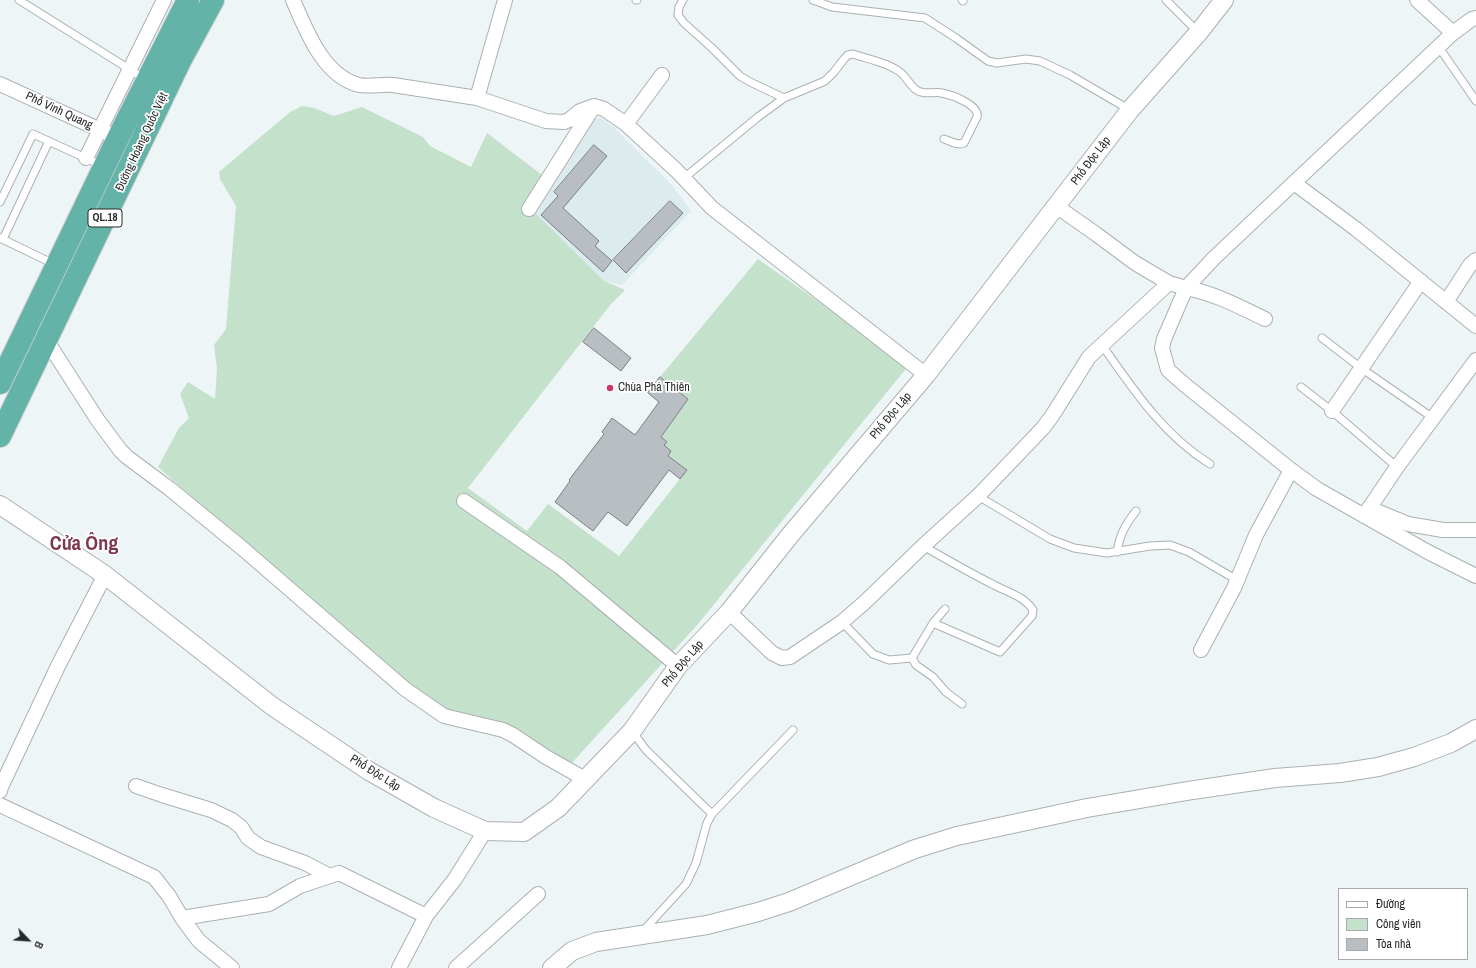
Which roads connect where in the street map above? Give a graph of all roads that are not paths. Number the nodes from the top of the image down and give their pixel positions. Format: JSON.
{"nodes":[{"id":1,"x":19,"y":0,"type":"edge"},
{"id":2,"x":164,"y":0,"type":"edge"},
{"id":3,"x":188,"y":0,"type":"edge"},
{"id":4,"x":213,"y":0,"type":"edge"},
{"id":5,"x":293,"y":0,"type":"edge"},
{"id":6,"x":505,"y":0,"type":"edge"},
{"id":7,"x":683,"y":0,"type":"edge"},
{"id":8,"x":813,"y":0,"type":"edge"},
{"id":9,"x":1166,"y":0,"type":"edge"},
{"id":10,"x":1224,"y":0,"type":"edge"},
{"id":11,"x":1417,"y":0,"type":"edge"},
{"id":12,"x":1476,"y":18,"type":"edge"},
{"id":13,"x":1199,"y":32,"type":"junction"},
{"id":14,"x":1453,"y":33,"type":"junction"},
{"id":15,"x":1438,"y":46,"type":"junction"},
{"id":16,"x":138,"y":75,"type":"junction"},
{"id":17,"x":662,"y":75,"type":"dead end"},
{"id":18,"x":0,"y":84,"type":"edge"},
{"id":19,"x":477,"y":98,"type":"junction"},
{"id":20,"x":784,"y":98,"type":"junction"},
{"id":21,"x":1476,"y":101,"type":"edge"},
{"id":22,"x":594,"y":106,"type":"junction"},
{"id":23,"x":1130,"y":110,"type":"junction"},
{"id":24,"x":626,"y":124,"type":"junction"},
{"id":25,"x":109,"y":134,"type":"junction"},
{"id":26,"x":944,"y":139,"type":"dead end"},
{"id":27,"x":49,"y":141,"type":"junction"},
{"id":28,"x":95,"y":162,"type":"junction"},
{"id":29,"x":684,"y":178,"type":"junction"},
{"id":30,"x":1294,"y":183,"type":"junction"},
{"id":31,"x":0,"y":202,"type":"edge"},
{"id":32,"x":1056,"y":206,"type":"junction"},
{"id":33,"x":529,"y":209,"type":"dead end"},
{"id":34,"x":1,"y":239,"type":"edge"},
{"id":35,"x":1476,"y":260,"type":"edge"},
{"id":36,"x":57,"y":266,"type":"junction"},
{"id":37,"x":1164,"y":280,"type":"junction"},
{"id":38,"x":1421,"y":281,"type":"junction"},
{"id":39,"x":1186,"y":288,"type":"junction"},
{"id":40,"x":1446,"y":302,"type":"junction"},
{"id":41,"x":1265,"y":319,"type":"dead end"},
{"id":42,"x":1476,"y":326,"type":"edge"},
{"id":43,"x":1322,"y":338,"type":"dead end"},
{"id":44,"x":47,"y":341,"type":"junction"},
{"id":45,"x":1102,"y":345,"type":"junction"},
{"id":46,"x":1476,"y":360,"type":"edge"},
{"id":47,"x":1362,"y":368,"type":"junction"},
{"id":48,"x":926,"y":374,"type":"junction"},
{"id":49,"x":0,"y":383,"type":"edge"},
{"id":50,"x":1301,"y":387,"type":"dead end"},
{"id":51,"x":1332,"y":411,"type":"junction"},
{"id":52,"x":1433,"y":418,"type":"junction"},
{"id":53,"x":0,"y":436,"type":"edge"},
{"id":54,"x":1210,"y":464,"type":"dead end"},
{"id":55,"x":1397,"y":467,"type":"junction"},
{"id":56,"x":1291,"y":470,"type":"junction"},
{"id":57,"x":978,"y":496,"type":"junction"},
{"id":58,"x":464,"y":501,"type":"dead end"},
{"id":59,"x":0,"y":505,"type":"edge"},
{"id":60,"x":1136,"y":511,"type":"dead end"},
{"id":61,"x":1366,"y":512,"type":"junction"},
{"id":62,"x":1476,"y":530,"type":"edge"},
{"id":63,"x":923,"y":546,"type":"junction"},
{"id":64,"x":1118,"y":552,"type":"junction"},
{"id":65,"x":105,"y":575,"type":"junction"},
{"id":66,"x":1476,"y":576,"type":"edge"},
{"id":67,"x":1237,"y":580,"type":"junction"},
{"id":68,"x":945,"y":608,"type":"dead end"},
{"id":69,"x":729,"y":612,"type":"junction"},
{"id":70,"x":842,"y":622,"type":"junction"},
{"id":71,"x":933,"y":623,"type":"junction"},
{"id":72,"x":1201,"y":650,"type":"dead end"},
{"id":73,"x":912,"y":658,"type":"junction"},
{"id":74,"x":678,"y":666,"type":"junction"},
{"id":75,"x":962,"y":704,"type":"dead end"},
{"id":76,"x":1476,"y":729,"type":"edge"},
{"id":77,"x":793,"y":730,"type":"dead end"},
{"id":78,"x":632,"y":731,"type":"junction"},
{"id":79,"x":584,"y":779,"type":"junction"},
{"id":80,"x":136,"y":786,"type":"dead end"},
{"id":81,"x":0,"y":788,"type":"edge"},
{"id":82,"x":0,"y":805,"type":"edge"},
{"id":83,"x":712,"y":814,"type":"junction"},
{"id":84,"x":485,"y":831,"type":"junction"},
{"id":85,"x":328,"y":876,"type":"junction"},
{"id":86,"x":538,"y":894,"type":"dead end"},
{"id":87,"x":426,"y":916,"type":"junction"},
{"id":88,"x":182,"y":918,"type":"junction"},
{"id":89,"x":641,"y":934,"type":"junction"},
{"id":90,"x":232,"y":968,"type":"edge"},
{"id":91,"x":399,"y":968,"type":"edge"},
{"id":92,"x":456,"y":968,"type":"edge"},
{"id":93,"x":552,"y":968,"type":"edge"}],
"edges":[{"from":1,"to":16,"type":"lane"},
{"from":2,"to":16,"type":"street"},
{"from":3,"to":16,"type":"highway","name":"Đường Hoàng Quốc Việt","number":"QL.18"},
{"from":4,"to":44,"type":"highway","name":"Đường Hoàng Quốc Việt","number":"QL.18"},
{"from":5,"to":19,"type":"street"},
{"from":6,"to":19,"type":"street"},
{"from":7,"to":20,"type":"lane"},
{"from":8,"to":23,"type":"lane"},
{"from":9,"to":13,"type":"lane"},
{"from":10,"to":13,"type":"street","name":"Phố Độc Lập"},
{"from":11,"to":14,"type":"street"},
{"from":12,"to":14,"type":"street"},
{"from":13,"to":23,"type":"street","name":"Phố Độc Lập"},
{"from":14,"to":15,"type":"street"},
{"from":15,"to":21,"type":"lane"},
{"from":15,"to":30,"type":"street"},
{"from":16,"to":25,"type":"highway","name":"Đường Hoàng Quốc Việt","number":"QL.18"},
{"from":17,"to":24,"type":"street"},
{"from":18,"to":25,"type":"street","name":"Phố Vinh Quang"},
{"from":19,"to":22,"type":"street"},
{"from":20,"to":26,"type":"lane"},
{"from":20,"to":29,"type":"lane"},
{"from":22,"to":24,"type":"street"},
{"from":22,"to":33,"type":"street"},
{"from":23,"to":32,"type":"street","name":"Phố Độc Lập"},
{"from":24,"to":29,"type":"street"},
{"from":25,"to":28,"type":"highway","name":"Đường Hoàng Quốc Việt","number":"QL.18"},
{"from":27,"to":28,"type":"lane"},
{"from":27,"to":31,"type":"lane"},
{"from":27,"to":34,"type":"lane"},
{"from":28,"to":36,"type":"highway","name":"Đường Hoàng Quốc Việt","number":"QL.18"},
{"from":29,"to":48,"type":"street"},
{"from":30,"to":38,"type":"street"},
{"from":30,"to":39,"type":"street"},
{"from":32,"to":37,"type":"street"},
{"from":32,"to":48,"type":"street","name":"Phố Độc Lập"},
{"from":34,"to":36,"type":"lane"},
{"from":35,"to":40,"type":"street"},
{"from":36,"to":49,"type":"highway","name":"Đường Hoàng Quốc Việt","number":"QL.18"},
{"from":37,"to":39,"type":"street"},
{"from":37,"to":45,"type":"street"},
{"from":38,"to":40,"type":"street"},
{"from":38,"to":47,"type":"street"},
{"from":39,"to":41,"type":"street"},
{"from":39,"to":56,"type":"street"},
{"from":40,"to":42,"type":"street"},
{"from":43,"to":47,"type":"lane"},
{"from":44,"to":53,"type":"highway","name":"Đường Hoàng Quốc Việt","number":"QL.18"},
{"from":44,"to":79,"type":"street"},
{"from":45,"to":54,"type":"lane"},
{"from":45,"to":57,"type":"street"},
{"from":46,"to":52,"type":"street"},
{"from":47,"to":51,"type":"street"},
{"from":47,"to":52,"type":"lane"},
{"from":48,"to":69,"type":"street","name":"Phố Độc Lập"},
{"from":50,"to":51,"type":"lane"},
{"from":51,"to":55,"type":"lane"},
{"from":52,"to":55,"type":"street"},
{"from":55,"to":61,"type":"street"},
{"from":56,"to":61,"type":"street"},
{"from":56,"to":67,"type":"street"},
{"from":57,"to":63,"type":"street"},
{"from":57,"to":64,"type":"lane"},
{"from":58,"to":74,"type":"street"},
{"from":59,"to":65,"type":"street","name":"Phố Độc Lập"},
{"from":60,"to":64,"type":"lane"},
{"from":61,"to":62,"type":"street"},
{"from":61,"to":66,"type":"street"},
{"from":63,"to":70,"type":"street"},
{"from":63,"to":71,"type":"lane"},
{"from":64,"to":67,"type":"lane"},
{"from":65,"to":81,"type":"street"},
{"from":65,"to":84,"type":"street","name":"Phố Độc Lập"},
{"from":67,"to":72,"type":"street"},
{"from":68,"to":71,"type":"lane"},
{"from":69,"to":70,"type":"street"},
{"from":69,"to":74,"type":"street","name":"Phố Độc Lập"},
{"from":70,"to":73,"type":"lane"},
{"from":71,"to":73,"type":"lane"},
{"from":73,"to":75,"type":"lane"},
{"from":74,"to":78,"type":"street","name":"Phố Độc Lập"},
{"from":76,"to":89,"type":"street"},
{"from":77,"to":83,"type":"lane"},
{"from":78,"to":79,"type":"street","name":"Phố Độc Lập"},
{"from":78,"to":83,"type":"lane"},
{"from":79,"to":84,"type":"street","name":"Phố Độc Lập"},
{"from":80,"to":85,"type":"street"},
{"from":82,"to":88,"type":"street"},
{"from":83,"to":89,"type":"lane"},
{"from":84,"to":87,"type":"street"},
{"from":85,"to":87,"type":"street"},
{"from":85,"to":88,"type":"street"},
{"from":86,"to":92,"type":"street"},
{"from":87,"to":91,"type":"street"},
{"from":88,"to":90,"type":"street"},
{"from":89,"to":93,"type":"street"}]}
